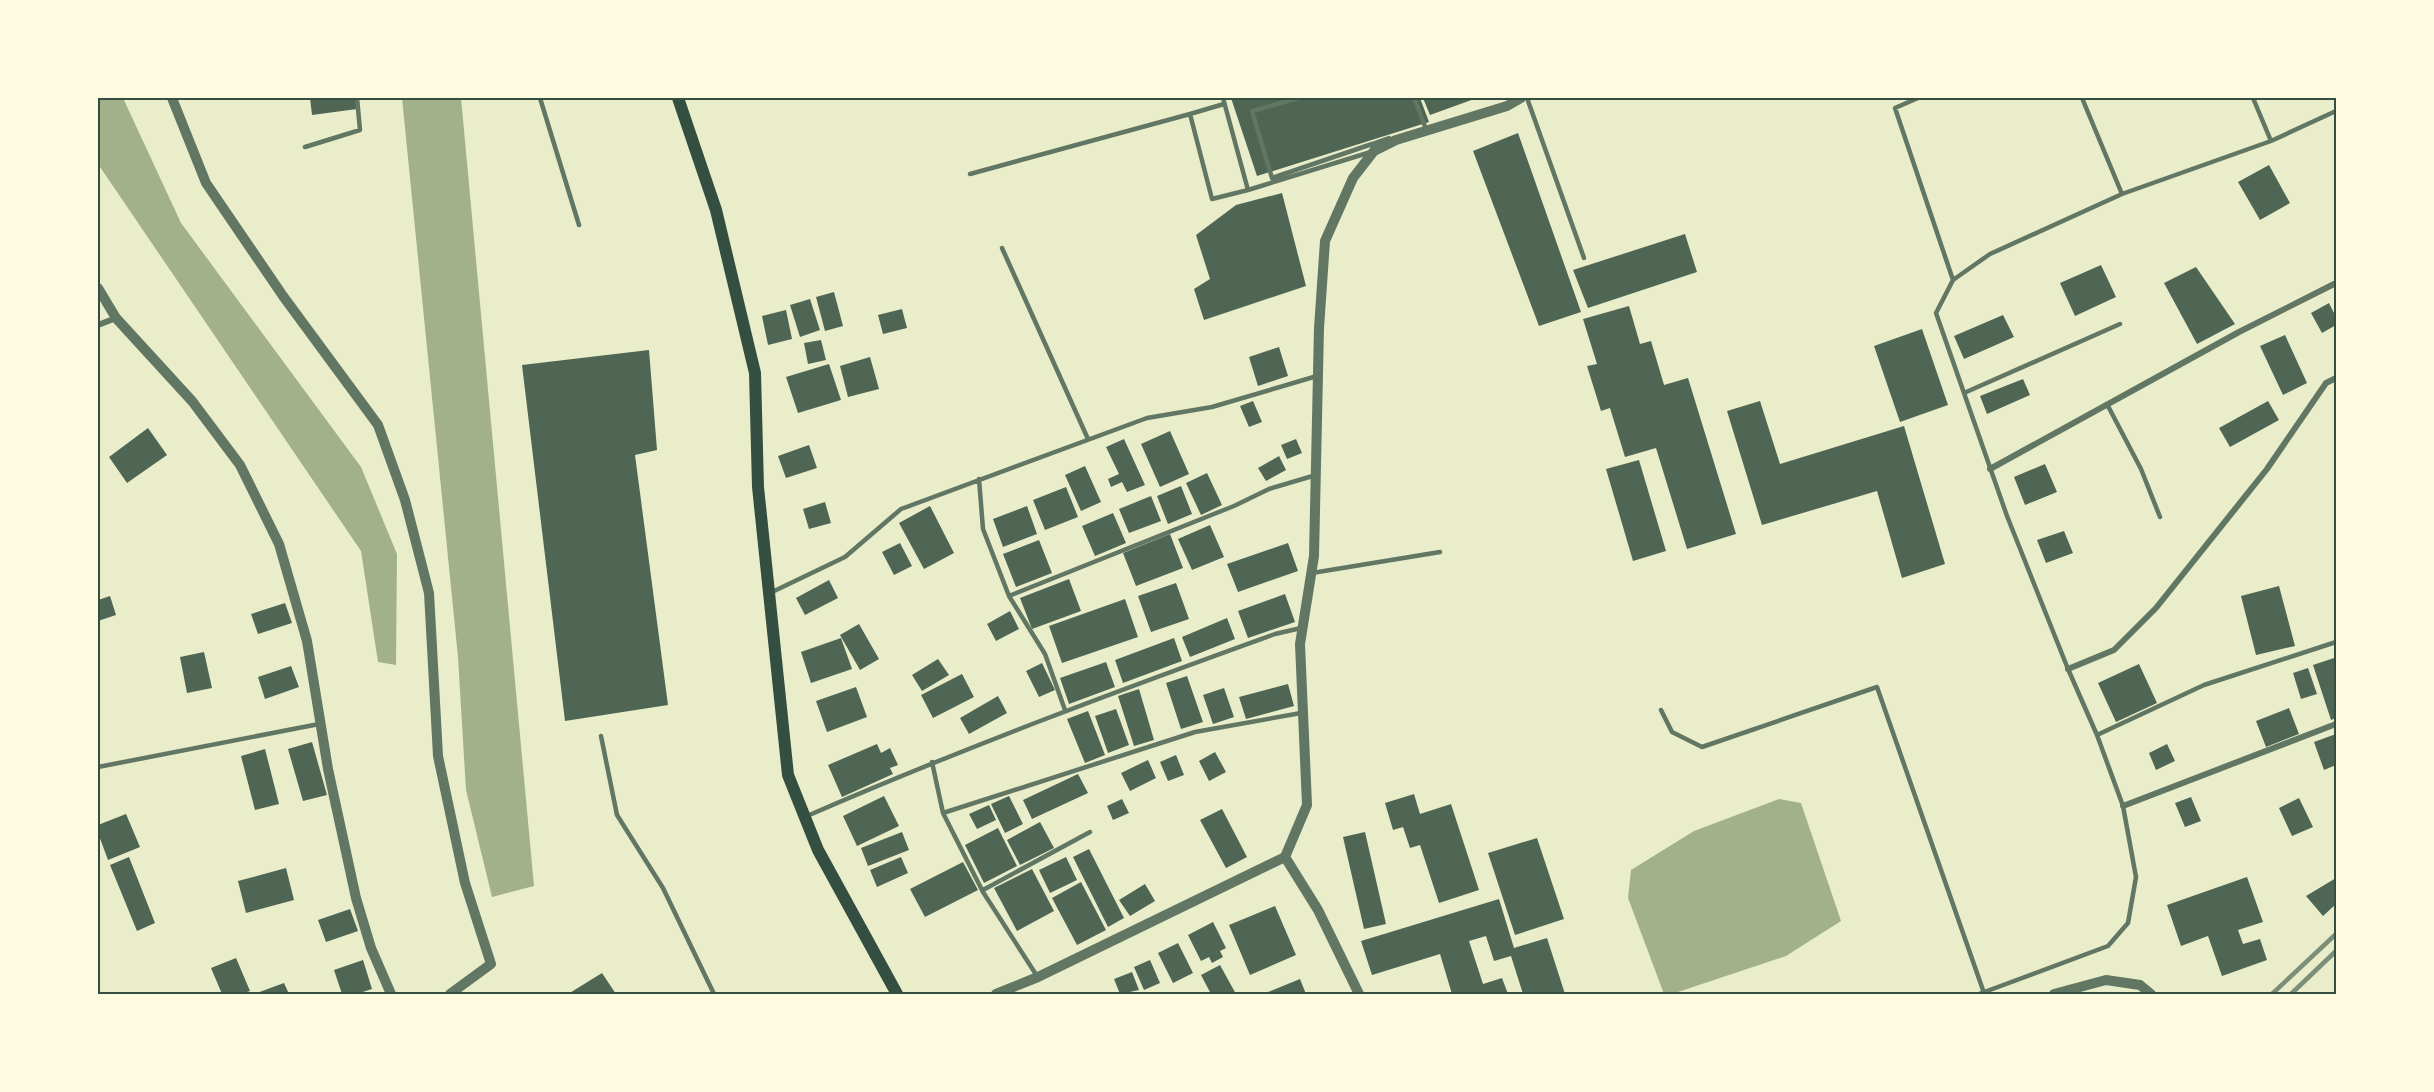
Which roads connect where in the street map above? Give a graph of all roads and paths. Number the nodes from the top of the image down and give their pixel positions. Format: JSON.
{"nodes":[{"id":1,"x":172,"y":98,"type":"edge"},
{"id":2,"x":357,"y":98,"type":"edge"},
{"id":3,"x":540,"y":98,"type":"edge"},
{"id":4,"x":678,"y":98,"type":"edge"},
{"id":5,"x":1223,"y":98,"type":"edge"},
{"id":6,"x":1299,"y":98,"type":"edge"},
{"id":7,"x":1414,"y":98,"type":"edge"},
{"id":8,"x":1521,"y":98,"type":"edge"},
{"id":9,"x":1527,"y":98,"type":"edge"},
{"id":10,"x":1918,"y":98,"type":"edge"},
{"id":11,"x":2082,"y":98,"type":"edge"},
{"id":12,"x":2253,"y":98,"type":"edge"},
{"id":13,"x":1224,"y":104,"type":"junction"},
{"id":14,"x":2337,"y":111,"type":"edge"},
{"id":15,"x":1190,"y":114,"type":"junction"},
{"id":16,"x":1426,"y":129,"type":"junction"},
{"id":17,"x":2271,"y":141,"type":"junction"},
{"id":18,"x":304,"y":147,"type":"dead end"},
{"id":19,"x":1373,"y":148,"type":"junction"},
{"id":20,"x":970,"y":174,"type":"dead end"},
{"id":21,"x":1248,"y":190,"type":"junction"},
{"id":22,"x":2122,"y":194,"type":"junction"},
{"id":23,"x":579,"y":225,"type":"dead end"},
{"id":24,"x":1002,"y":248,"type":"dead end"},
{"id":25,"x":1584,"y":258,"type":"dead end"},
{"id":26,"x":1953,"y":280,"type":"junction"},
{"id":27,"x":2337,"y":283,"type":"edge"},
{"id":28,"x":98,"y":288,"type":"edge"},
{"id":29,"x":116,"y":318,"type":"junction"},
{"id":30,"x":2120,"y":324,"type":"dead end"},
{"id":31,"x":98,"y":325,"type":"edge"},
{"id":32,"x":1318,"y":375,"type":"junction"},
{"id":33,"x":2337,"y":378,"type":"edge"},
{"id":34,"x":1964,"y":393,"type":"junction"},
{"id":35,"x":2108,"y":406,"type":"junction"},
{"id":36,"x":1088,"y":439,"type":"junction"},
{"id":37,"x":1990,"y":469,"type":"junction"},
{"id":38,"x":1316,"y":475,"type":"junction"},
{"id":39,"x":979,"y":479,"type":"junction"},
{"id":40,"x":2160,"y":517,"type":"dead end"},
{"id":41,"x":1440,"y":552,"type":"dead end"},
{"id":42,"x":1310,"y":573,"type":"junction"},
{"id":43,"x":770,"y":593,"type":"junction"},
{"id":44,"x":1009,"y":596,"type":"junction"},
{"id":45,"x":1302,"y":627,"type":"junction"},
{"id":46,"x":2337,"y":642,"type":"edge"},
{"id":47,"x":2068,"y":669,"type":"junction"},
{"id":48,"x":1065,"y":710,"type":"junction"},
{"id":49,"x":1661,"y":710,"type":"dead end"},
{"id":50,"x":1301,"y":713,"type":"junction"},
{"id":51,"x":321,"y":723,"type":"junction"},
{"id":52,"x":2337,"y":724,"type":"edge"},
{"id":53,"x":2097,"y":735,"type":"junction"},
{"id":54,"x":602,"y":736,"type":"dead end"},
{"id":55,"x":932,"y":762,"type":"junction"},
{"id":56,"x":98,"y":767,"type":"edge"},
{"id":57,"x":2123,"y":806,"type":"junction"},
{"id":58,"x":943,"y":813,"type":"junction"},
{"id":59,"x":805,"y":818,"type":"junction"},
{"id":60,"x":1090,"y":832,"type":"dead end"},
{"id":61,"x":1285,"y":857,"type":"junction"},
{"id":62,"x":983,"y":890,"type":"junction"},
{"id":63,"x":1038,"y":977,"type":"junction"},
{"id":64,"x":391,"y":994,"type":"edge"},
{"id":65,"x":450,"y":994,"type":"edge"},
{"id":66,"x":714,"y":994,"type":"edge"},
{"id":67,"x":897,"y":994,"type":"edge"},
{"id":68,"x":996,"y":994,"type":"edge"},
{"id":69,"x":1359,"y":994,"type":"edge"},
{"id":70,"x":1982,"y":994,"type":"edge"},
{"id":71,"x":2054,"y":994,"type":"edge"},
{"id":72,"x":2151,"y":994,"type":"edge"}],
"edges":[{"from":1,"to":65,"type":"street"},
{"from":2,"to":18,"type":"lane"},
{"from":3,"to":23,"type":"lane"},
{"from":4,"to":43,"type":"main road"},
{"from":5,"to":13,"type":"lane"},
{"from":6,"to":19,"type":"lane"},
{"from":7,"to":16,"type":"lane"},
{"from":8,"to":16,"type":"street"},
{"from":9,"to":25,"type":"lane"},
{"from":10,"to":26,"type":"lane"},
{"from":11,"to":22,"type":"lane"},
{"from":12,"to":17,"type":"lane"},
{"from":13,"to":15,"type":"lane"},
{"from":13,"to":21,"type":"lane"},
{"from":14,"to":17,"type":"lane"},
{"from":15,"to":20,"type":"lane"},
{"from":15,"to":21,"type":"lane"},
{"from":16,"to":19,"type":"street"},
{"from":17,"to":22,"type":"lane"},
{"from":19,"to":21,"type":"lane"},
{"from":19,"to":32,"type":"street"},
{"from":22,"to":26,"type":"lane"},
{"from":24,"to":36,"type":"lane"},
{"from":26,"to":34,"type":"lane"},
{"from":27,"to":35,"type":"street"},
{"from":28,"to":29,"type":"street"},
{"from":29,"to":31,"type":"street"},
{"from":29,"to":51,"type":"street"},
{"from":30,"to":34,"type":"lane"},
{"from":32,"to":36,"type":"lane"},
{"from":32,"to":38,"type":"street"},
{"from":33,"to":47,"type":"street"},
{"from":34,"to":37,"type":"lane"},
{"from":35,"to":37,"type":"street"},
{"from":35,"to":40,"type":"lane"},
{"from":36,"to":39,"type":"lane"},
{"from":37,"to":47,"type":"lane"},
{"from":38,"to":42,"type":"street"},
{"from":38,"to":44,"type":"lane"},
{"from":39,"to":43,"type":"lane"},
{"from":39,"to":44,"type":"lane"},
{"from":41,"to":42,"type":"lane"},
{"from":42,"to":45,"type":"street"},
{"from":43,"to":59,"type":"main road"},
{"from":44,"to":48,"type":"lane"},
{"from":45,"to":48,"type":"lane"},
{"from":45,"to":50,"type":"street"},
{"from":46,"to":53,"type":"lane"},
{"from":47,"to":53,"type":"lane"},
{"from":48,"to":55,"type":"lane"},
{"from":49,"to":70,"type":"lane"},
{"from":50,"to":58,"type":"lane"},
{"from":50,"to":61,"type":"street"},
{"from":51,"to":56,"type":"lane"},
{"from":51,"to":64,"type":"street"},
{"from":52,"to":57,"type":"street"},
{"from":53,"to":57,"type":"lane"},
{"from":54,"to":66,"type":"lane"},
{"from":55,"to":58,"type":"lane"},
{"from":55,"to":59,"type":"lane"},
{"from":57,"to":70,"type":"lane"},
{"from":58,"to":62,"type":"lane"},
{"from":59,"to":67,"type":"main road"},
{"from":60,"to":62,"type":"lane"},
{"from":61,"to":63,"type":"street"},
{"from":61,"to":69,"type":"street"},
{"from":62,"to":63,"type":"lane"},
{"from":63,"to":68,"type":"street"},
{"from":71,"to":72,"type":"street"}]}
